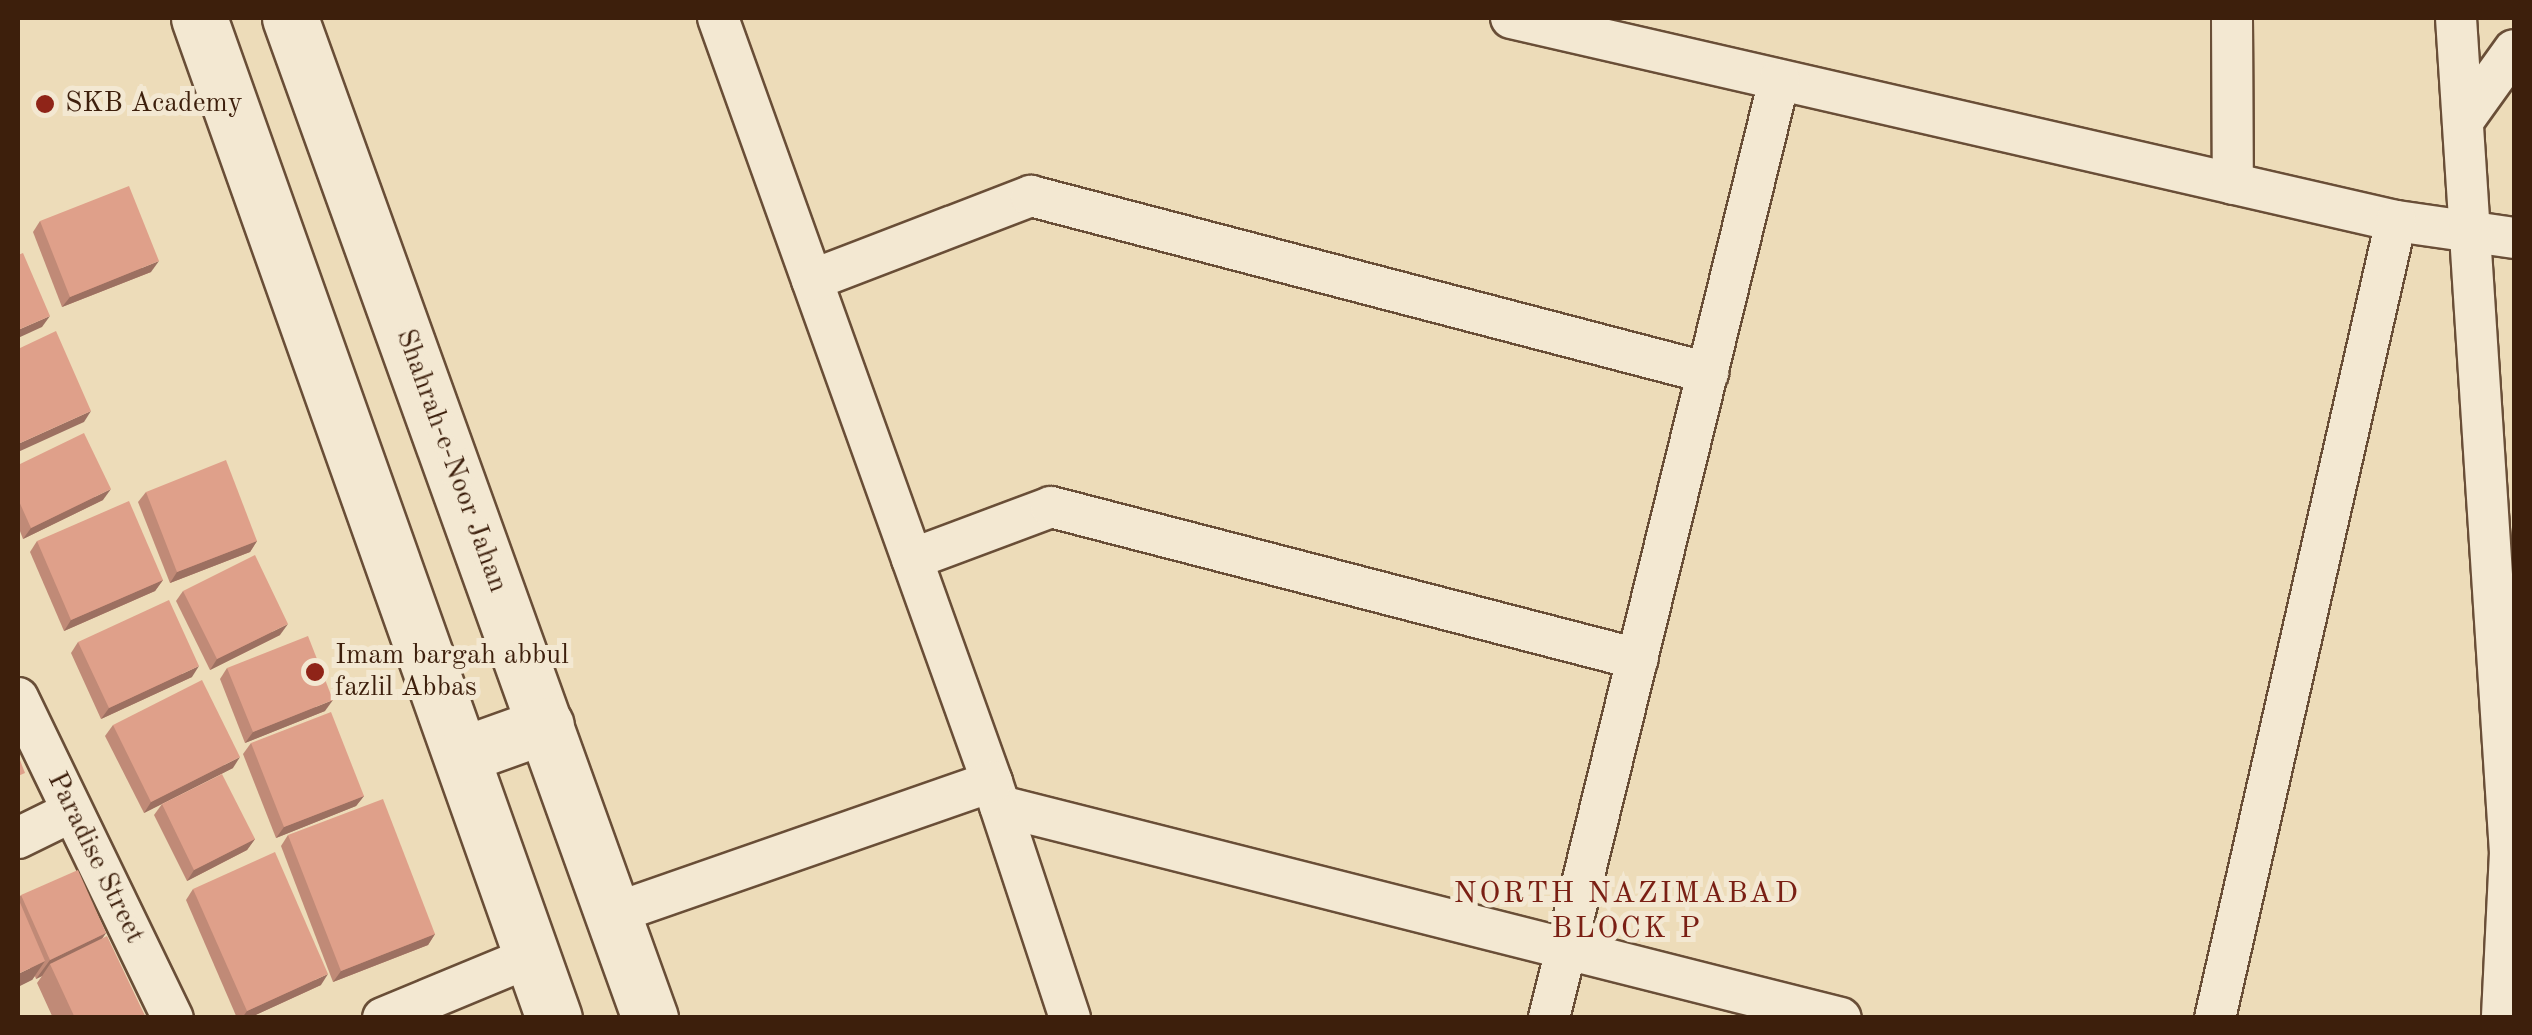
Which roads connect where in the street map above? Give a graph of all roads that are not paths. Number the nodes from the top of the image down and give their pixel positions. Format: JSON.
{"nodes":[{"id":1,"x":290,"y":18,"type":"edge"},
{"id":2,"x":718,"y":18,"type":"edge"},
{"id":3,"x":1511,"y":18,"type":"edge"},
{"id":4,"x":2232,"y":18,"type":"edge"},
{"id":5,"x":2456,"y":18,"type":"edge"},
{"id":6,"x":203,"y":19,"type":"edge"},
{"id":7,"x":1661,"y":35,"type":"edge"},
{"id":8,"x":2514,"y":50,"type":"edge"},
{"id":9,"x":1779,"y":80,"type":"junction"},
{"id":10,"x":2463,"y":121,"type":"junction"},
{"id":11,"x":2234,"y":184,"type":"junction"},
{"id":12,"x":2396,"y":221,"type":"junction"},
{"id":13,"x":2470,"y":229,"type":"junction"},
{"id":14,"x":2514,"y":238,"type":"edge"},
{"id":15,"x":812,"y":280,"type":"junction"},
{"id":16,"x":1708,"y":374,"type":"junction"},
{"id":17,"x":912,"y":559,"type":"junction"},
{"id":18,"x":1638,"y":659,"type":"junction"},
{"id":19,"x":18,"y":698,"type":"edge"},
{"id":20,"x":546,"y":725,"type":"junction"},
{"id":21,"x":462,"y":756,"type":"junction"},
{"id":22,"x":996,"y":794,"type":"junction"},
{"id":23,"x":72,"y":812,"type":"junction"},
{"id":24,"x":18,"y":838,"type":"edge"},
{"id":25,"x":615,"y":913,"type":"junction"},
{"id":26,"x":1567,"y":948,"type":"junction"},
{"id":27,"x":533,"y":956,"type":"junction"},
{"id":28,"x":174,"y":1018,"type":"edge"},
{"id":29,"x":383,"y":1018,"type":"edge"},
{"id":30,"x":554,"y":1018,"type":"edge"},
{"id":31,"x":650,"y":1018,"type":"edge"},
{"id":32,"x":1070,"y":1018,"type":"edge"},
{"id":33,"x":1549,"y":1018,"type":"edge"},
{"id":34,"x":1840,"y":1018,"type":"edge"},
{"id":35,"x":2215,"y":1018,"type":"edge"},
{"id":36,"x":2502,"y":1018,"type":"edge"}],
"edges":[{"from":1,"to":20,"type":"main road","name":"Shahrah-e-Noor Jahan"},
{"from":2,"to":15,"type":"street"},
{"from":3,"to":7,"type":"street"},
{"from":4,"to":11,"type":"street"},
{"from":5,"to":10,"type":"street"},
{"from":6,"to":21,"type":"main road"},
{"from":7,"to":9,"type":"street"},
{"from":8,"to":10,"type":"street"},
{"from":9,"to":11,"type":"street"},
{"from":9,"to":16,"type":"street"},
{"from":10,"to":13,"type":"street"},
{"from":11,"to":12,"type":"street"},
{"from":12,"to":13,"type":"street"},
{"from":12,"to":35,"type":"street"},
{"from":13,"to":14,"type":"street"},
{"from":13,"to":36,"type":"street"},
{"from":15,"to":16,"type":"street"},
{"from":15,"to":17,"type":"street"},
{"from":16,"to":18,"type":"street"},
{"from":17,"to":18,"type":"street"},
{"from":17,"to":22,"type":"street"},
{"from":18,"to":26,"type":"street"},
{"from":19,"to":23,"type":"street","name":"Paradise Street"},
{"from":20,"to":21,"type":"main road"},
{"from":20,"to":25,"type":"main road","name":"Shahrah-e-Noor Jahan"},
{"from":21,"to":27,"type":"main road"},
{"from":22,"to":25,"type":"street"},
{"from":22,"to":26,"type":"street"},
{"from":22,"to":32,"type":"street"},
{"from":23,"to":24,"type":"street"},
{"from":23,"to":28,"type":"street","name":"Paradise Street"},
{"from":25,"to":31,"type":"main road","name":"Shahrah-e-Noor Jahan"},
{"from":26,"to":33,"type":"street"},
{"from":26,"to":34,"type":"street"},
{"from":27,"to":29,"type":"street"},
{"from":27,"to":30,"type":"main road"}]}
